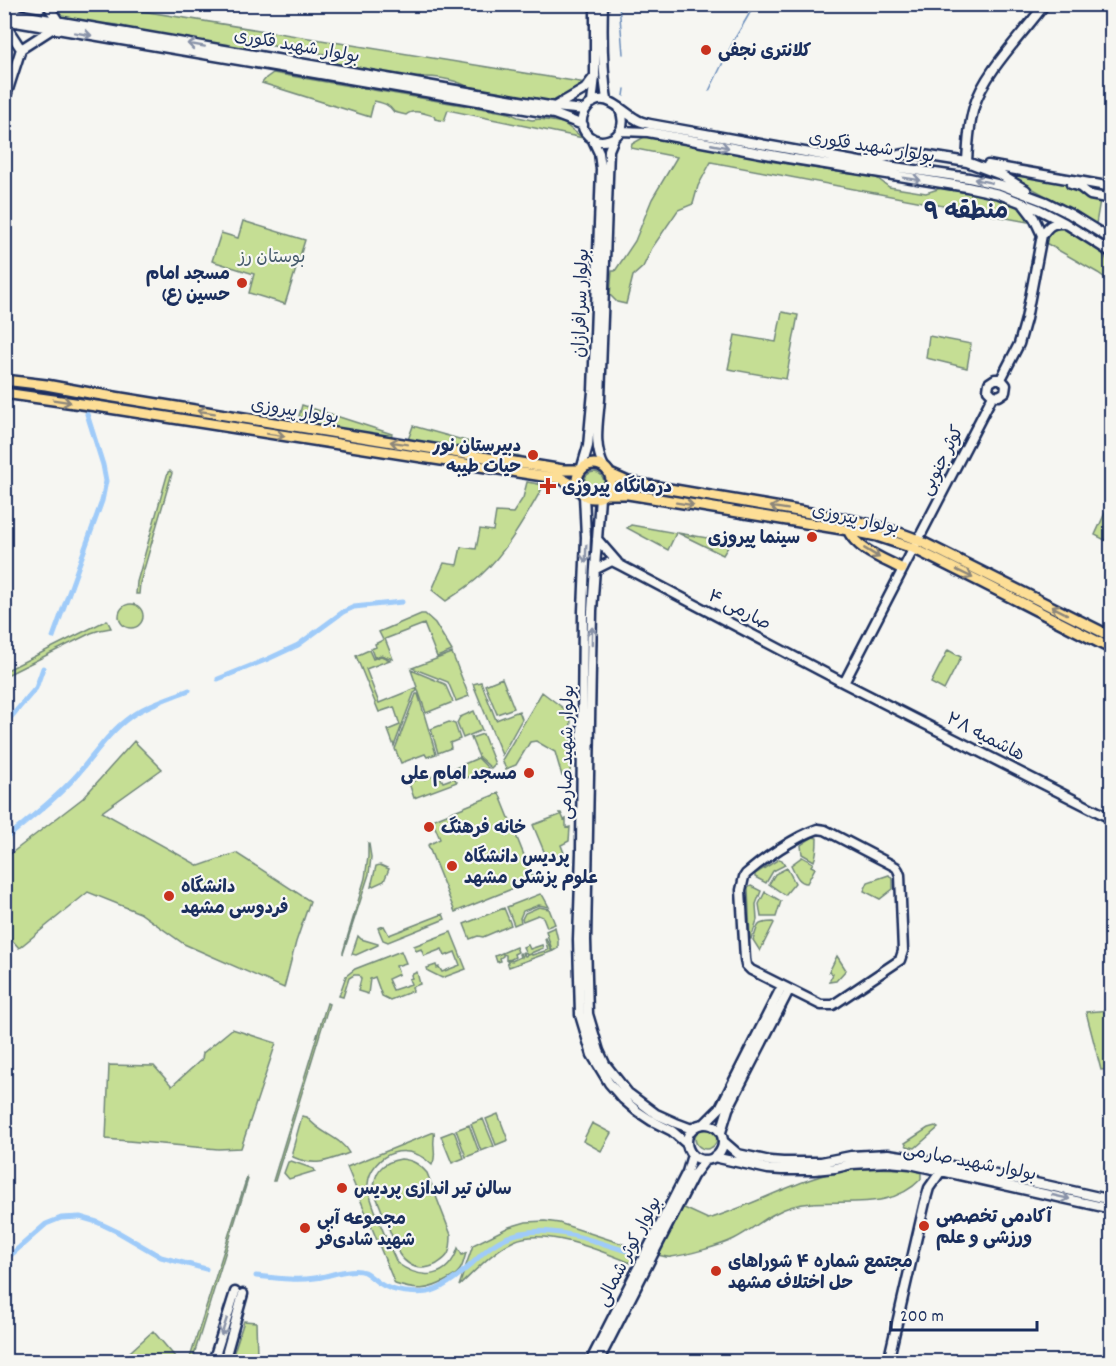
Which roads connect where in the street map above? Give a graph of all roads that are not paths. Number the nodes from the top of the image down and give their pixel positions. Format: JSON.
{"nodes":[{"id":1,"x":21,"y":4,"type":"edge"},
{"id":2,"x":47,"y":4,"type":"edge"},
{"id":3,"x":595,"y":4,"type":"edge"},
{"id":4,"x":603,"y":4,"type":"edge"},
{"id":5,"x":1045,"y":4,"type":"edge"},
{"id":6,"x":5,"y":17,"type":"edge"},
{"id":7,"x":58,"y":21,"type":"junction"},
{"id":8,"x":52,"y":29,"type":"junction"},
{"id":9,"x":21,"y":48,"type":"junction"},
{"id":10,"x":596,"y":76,"type":"junction"},
{"id":11,"x":607,"y":100,"type":"junction"},
{"id":12,"x":4,"y":102,"type":"edge"},
{"id":13,"x":592,"y":103,"type":"junction"},
{"id":14,"x":555,"y":107,"type":"junction"},
{"id":15,"x":619,"y":108,"type":"junction"},
{"id":16,"x":585,"y":110,"type":"junction"},
{"id":17,"x":583,"y":125,"type":"junction"},
{"id":18,"x":618,"y":134,"type":"junction"},
{"id":19,"x":592,"y":138,"type":"junction"},
{"id":20,"x":860,"y":162,"type":"junction"},
{"id":21,"x":967,"y":162,"type":"junction"},
{"id":22,"x":1055,"y":177,"type":"junction"},
{"id":23,"x":1092,"y":184,"type":"junction"},
{"id":24,"x":1112,"y":187,"type":"edge"},
{"id":25,"x":1090,"y":195,"type":"junction"},
{"id":26,"x":1112,"y":199,"type":"edge"},
{"id":27,"x":1021,"y":202,"type":"junction"},
{"id":28,"x":1046,"y":202,"type":"junction"},
{"id":29,"x":1065,"y":223,"type":"junction"},
{"id":30,"x":1042,"y":235,"type":"junction"},
{"id":31,"x":1112,"y":240,"type":"edge"},
{"id":32,"x":1112,"y":254,"type":"edge"},
{"id":33,"x":4,"y":380,"type":"edge"},
{"id":34,"x":4,"y":393,"type":"edge"},
{"id":35,"x":117,"y":398,"type":"junction"},
{"id":36,"x":115,"y":409,"type":"junction"},
{"id":37,"x":581,"y":470,"type":"junction"},
{"id":38,"x":607,"y":470,"type":"junction"},
{"id":39,"x":578,"y":487,"type":"junction"},
{"id":40,"x":584,"y":495,"type":"junction"},
{"id":41,"x":603,"y":495,"type":"junction"},
{"id":42,"x":848,"y":530,"type":"junction"},
{"id":43,"x":597,"y":538,"type":"junction"},
{"id":44,"x":915,"y":544,"type":"junction"},
{"id":45,"x":620,"y":565,"type":"junction"},
{"id":46,"x":902,"y":568,"type":"junction"},
{"id":47,"x":596,"y":569,"type":"junction"},
{"id":48,"x":1112,"y":637,"type":"edge"},
{"id":49,"x":1112,"y":650,"type":"edge"},
{"id":50,"x":844,"y":683,"type":"junction"},
{"id":51,"x":1112,"y":819,"type":"edge"},
{"id":52,"x":582,"y":940,"type":"junction"},
{"id":53,"x":786,"y":988,"type":"junction"},
{"id":54,"x":705,"y":1123,"type":"junction"},
{"id":55,"x":692,"y":1129,"type":"junction"},
{"id":56,"x":722,"y":1137,"type":"junction"},
{"id":57,"x":687,"y":1144,"type":"junction"},
{"id":58,"x":692,"y":1155,"type":"junction"},
{"id":59,"x":709,"y":1159,"type":"junction"},
{"id":60,"x":927,"y":1168,"type":"junction"},
{"id":61,"x":942,"y":1171,"type":"junction"},
{"id":62,"x":1030,"y":1186,"type":"junction"},
{"id":63,"x":929,"y":1188,"type":"junction"},
{"id":64,"x":1112,"y":1200,"type":"edge"},
{"id":65,"x":1112,"y":1209,"type":"edge"},
{"id":66,"x":213,"y":1362,"type":"edge"},
{"id":67,"x":224,"y":1362,"type":"edge"},
{"id":68,"x":590,"y":1362,"type":"edge"},
{"id":69,"x":598,"y":1362,"type":"edge"},
{"id":70,"x":888,"y":1362,"type":"edge"}],
"edges":[{"from":1,"to":6,"type":"main road"},
{"from":2,"to":7,"type":"main road"},
{"from":3,"to":10,"type":"main road"},
{"from":4,"to":11,"type":"main road"},
{"from":5,"to":21,"type":"main road"},
{"from":6,"to":7,"type":"main road","name":"بولوار شهید فکوری"},
{"from":6,"to":8,"type":"main road","name":"بولوار شهید فکوری"},
{"from":6,"to":9,"type":"main road"},
{"from":14,"to":7,"type":"main road","name":"بولوار شهید فکوری","one_way":true},
{"from":8,"to":9,"type":"main road"},
{"from":8,"to":17,"type":"main road","name":"بولوار شهید فکوری","one_way":true},
{"from":9,"to":12,"type":"main road"},
{"from":10,"to":13,"type":"main road"},
{"from":10,"to":14,"type":"main road"},
{"from":11,"to":13,"type":"main road"},
{"from":11,"to":15,"type":"main road"},
{"from":13,"to":16,"type":"main road"},
{"from":14,"to":16,"type":"main road","name":"بولوار شهید فکوری"},
{"from":15,"to":18,"type":"main road"},
{"from":15,"to":20,"type":"main road","name":"بولوار شهید فکوری"},
{"from":16,"to":17,"type":"main road"},
{"from":17,"to":19,"type":"main road"},
{"from":18,"to":19,"type":"main road"},
{"from":18,"to":27,"type":"main road","name":"بولوار شهید فکوری","one_way":true},
{"from":18,"to":38,"type":"main road","name":"بولوار سرافرازان"},
{"from":19,"to":37,"type":"main road","name":"بولوار سرافرازان"},
{"from":20,"to":21,"type":"main road"},
{"from":28,"to":20,"type":"main road","name":"بولوار شهید فکوری","one_way":true},
{"from":21,"to":22,"type":"main road"},
{"from":21,"to":28,"type":"main road"},
{"from":22,"to":23,"type":"main road"},
{"from":22,"to":25,"type":"main road"},
{"from":23,"to":24,"type":"main road"},
{"from":23,"to":25,"type":"main road"},
{"from":25,"to":26,"type":"main road"},
{"from":27,"to":29,"type":"main road","name":"بولوار شهید فکوری"},
{"from":27,"to":30,"type":"main road"},
{"from":28,"to":31,"type":"main road","name":"بولوار شهید فکوری"},
{"from":29,"to":30,"type":"main road"},
{"from":29,"to":32,"type":"main road","name":"بولوار شهید فکوری"},
{"from":30,"to":44,"type":"main road","name":"کوثر جنوبی"},
{"from":33,"to":35,"type":"main road","name":"بولوار پیروزی"},
{"from":34,"to":36,"type":"main road","name":"بولوار پیروزی","one_way":true},
{"from":35,"to":36,"type":"main road"},
{"from":37,"to":35,"type":"main road","name":"بولوار پیروزی","one_way":true},
{"from":36,"to":39,"type":"main road","name":"بولوار پیروزی","one_way":true},
{"from":37,"to":38,"type":"main road"},
{"from":37,"to":39,"type":"main road"},
{"from":38,"to":41,"type":"main road"},
{"from":44,"to":38,"type":"main road","name":"بولوار پیروزی","one_way":true},
{"from":39,"to":40,"type":"main road"},
{"from":40,"to":41,"type":"main road"},
{"from":40,"to":52,"type":"main road","name":"بولوار شهید صارمی","one_way":true},
{"from":41,"to":42,"type":"main road","name":"بولوار پیروزی","one_way":true},
{"from":41,"to":43,"type":"main road","name":"بولوار شهید صارمی"},
{"from":42,"to":44,"type":"main road","name":"بولوار پیروزی"},
{"from":42,"to":46,"type":"main road","one_way":true},
{"from":43,"to":45,"type":"main road"},
{"from":43,"to":47,"type":"main road","name":"بولوار شهید صارمی"},
{"from":44,"to":46,"type":"main road","name":"کوثر جنوبی"},
{"from":48,"to":44,"type":"main road","name":"بولوار پیروزی","one_way":true},
{"from":44,"to":49,"type":"main road","name":"بولوار پیروزی","one_way":true},
{"from":45,"to":47,"type":"main road"},
{"from":45,"to":50,"type":"main road","name":"صارمی ۴"},
{"from":46,"to":50,"type":"main road","name":"کوثر جنوبی"},
{"from":52,"to":47,"type":"main road","name":"بولوار شهید صارمی","one_way":true},
{"from":50,"to":51,"type":"main road","name":"هاشمیه ۲۸"},
{"from":52,"to":55,"type":"main road","name":"بولوار شهید صارمی"},
{"from":52,"to":57,"type":"main road","name":"بولوار شهید صارمی"},
{"from":53,"to":53,"type":"main road"},
{"from":53,"to":54,"type":"main road"},
{"from":53,"to":56,"type":"main road"},
{"from":54,"to":55,"type":"main road"},
{"from":54,"to":56,"type":"main road"},
{"from":55,"to":57,"type":"main road"},
{"from":56,"to":59,"type":"main road"},
{"from":56,"to":62,"type":"main road","name":"بولوار شهید صارمی"},
{"from":57,"to":58,"type":"main road"},
{"from":58,"to":59,"type":"main road"},
{"from":58,"to":68,"type":"main road","name":"بولوار کوثر شمالی"},
{"from":59,"to":60,"type":"main road","name":"بولوار شهید صارمی"},
{"from":59,"to":69,"type":"main road","name":"بولوار کوثر شمالی"},
{"from":60,"to":61,"type":"main road","name":"بولوار شهید صارمی"},
{"from":60,"to":63,"type":"main road"},
{"from":61,"to":62,"type":"main road","name":"بولوار شهید صارمی"},
{"from":61,"to":63,"type":"main road"},
{"from":62,"to":64,"type":"main road","name":"بولوار شهید صارمی"},
{"from":62,"to":65,"type":"main road","name":"بولوار شهید صارمی","one_way":true},
{"from":63,"to":70,"type":"main road"},
{"from":67,"to":66,"type":"main road","one_way":true}]}
